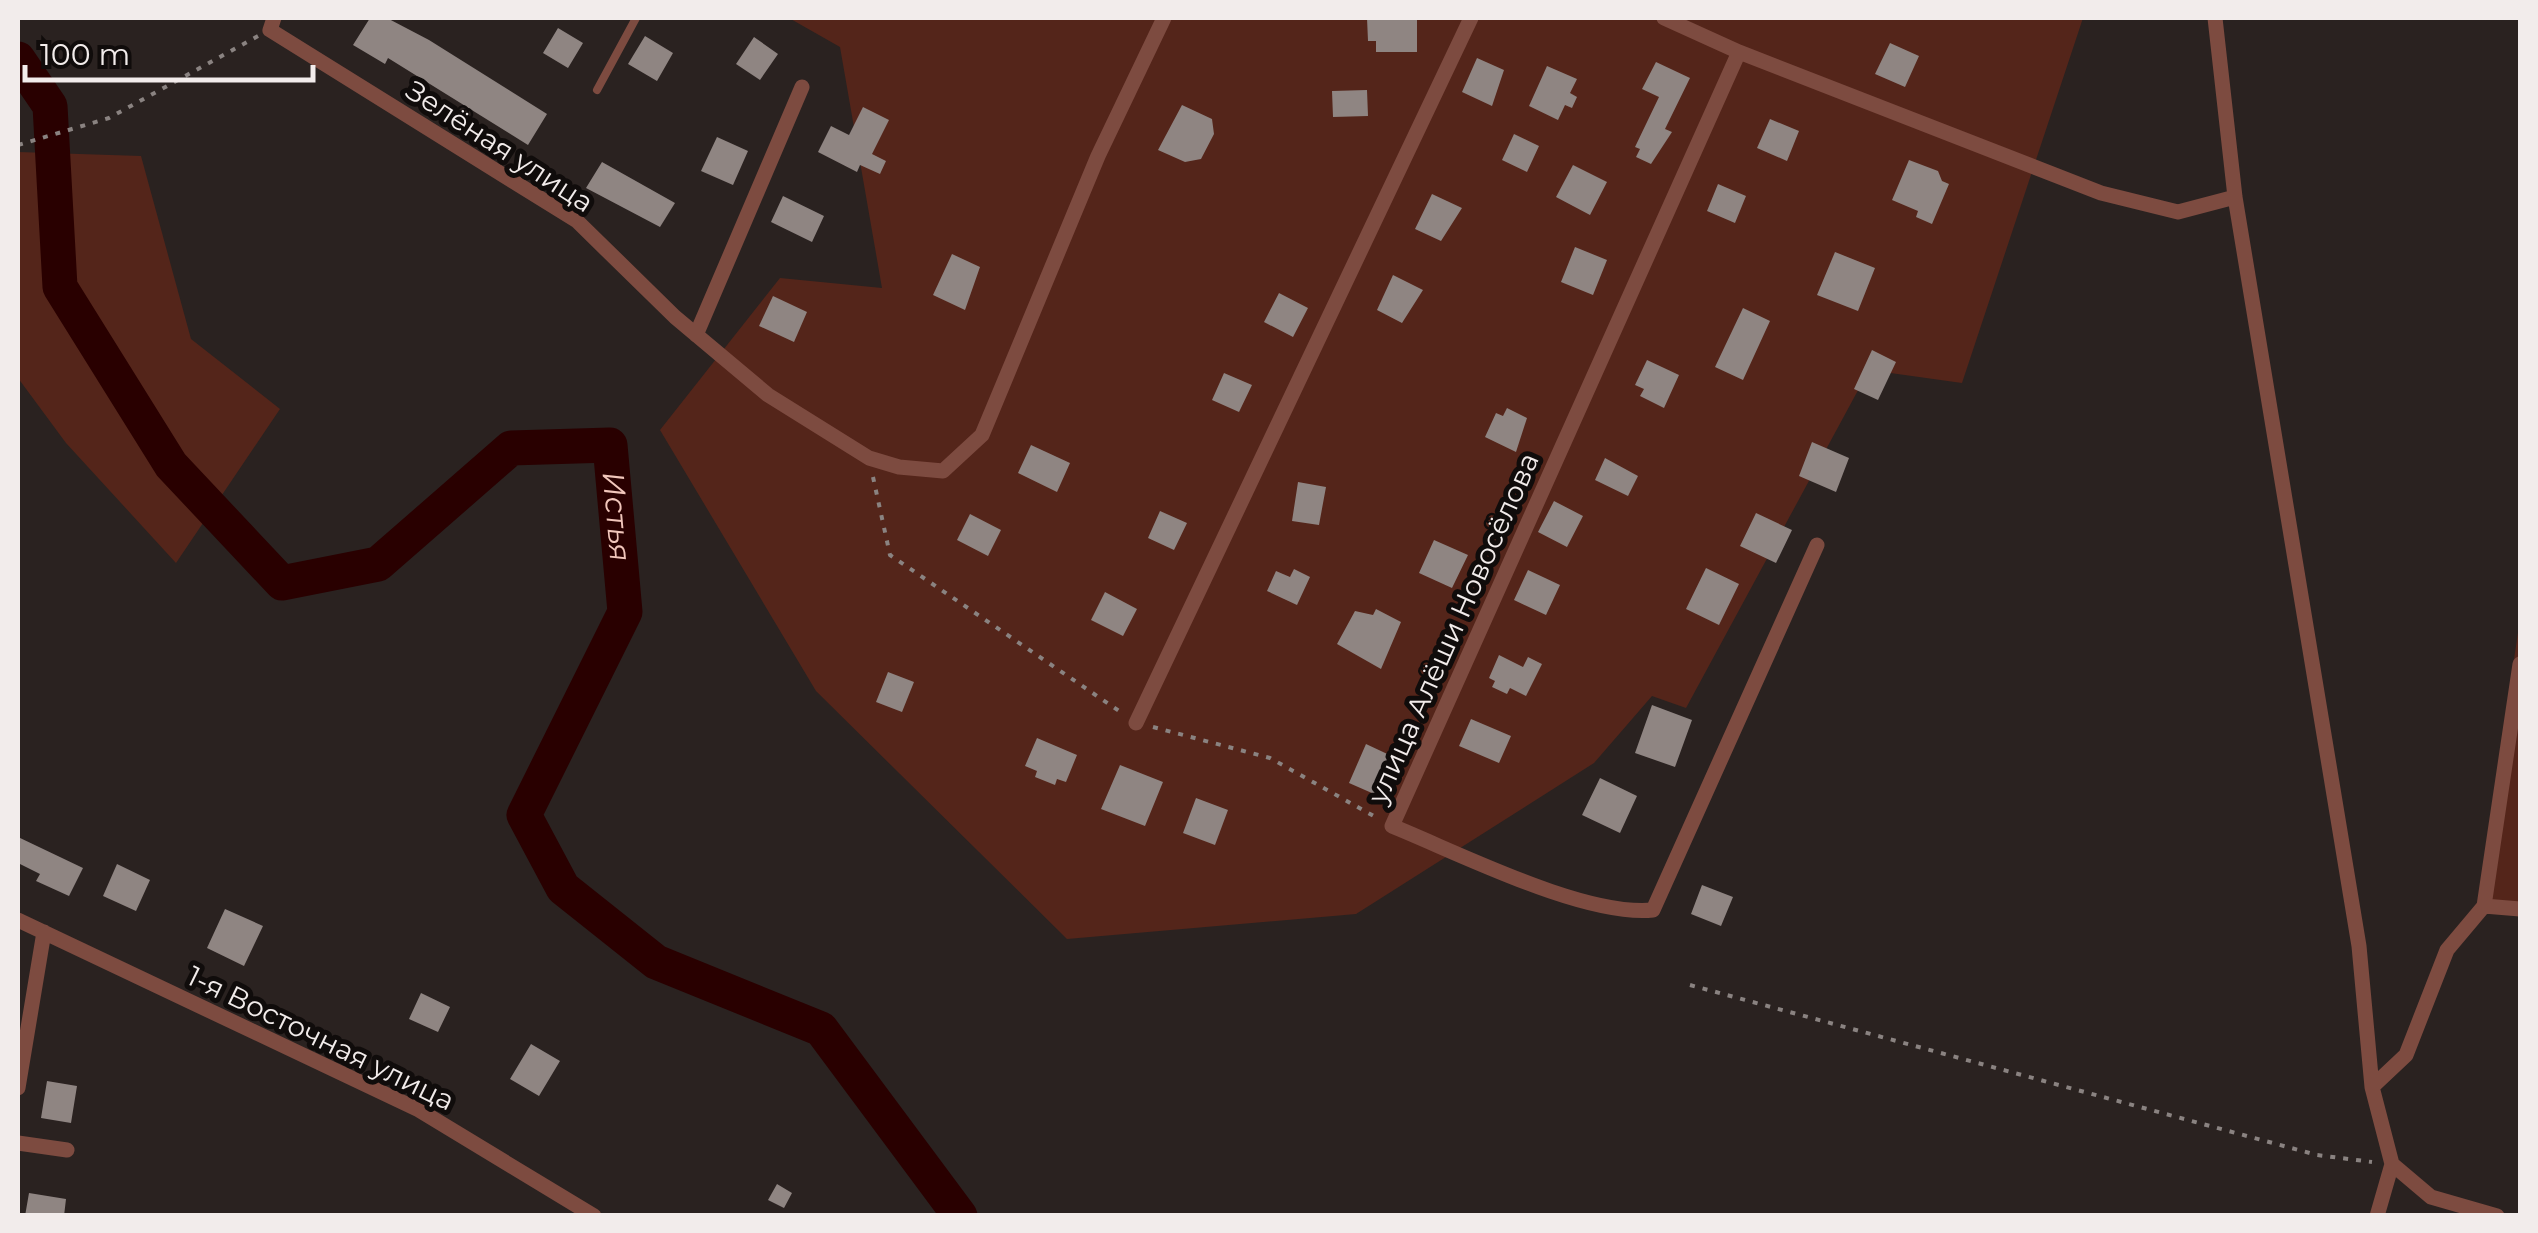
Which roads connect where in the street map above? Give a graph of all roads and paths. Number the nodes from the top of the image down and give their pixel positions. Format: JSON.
{"nodes":[{"id":1,"x":636,"y":18,"type":"edge"},
{"id":2,"x":1164,"y":18,"type":"edge"},
{"id":3,"x":1471,"y":18,"type":"edge"},
{"id":4,"x":1664,"y":18,"type":"edge"},
{"id":5,"x":2215,"y":18,"type":"edge"},
{"id":6,"x":272,"y":24,"type":"edge"},
{"id":7,"x":1740,"y":52,"type":"junction"},
{"id":8,"x":802,"y":87,"type":"dead end"},
{"id":9,"x":597,"y":90,"type":"dead end"},
{"id":10,"x":18,"y":144,"type":"edge"},
{"id":11,"x":2235,"y":196,"type":"junction"},
{"id":12,"x":696,"y":335,"type":"junction"},
{"id":13,"x":869,"y":458,"type":"junction"},
{"id":14,"x":1818,"y":545,"type":"dead end"},
{"id":15,"x":2520,"y":664,"type":"edge"},
{"id":16,"x":1136,"y":723,"type":"junction"},
{"id":17,"x":1392,"y":826,"type":"junction"},
{"id":18,"x":2489,"y":907,"type":"junction"},
{"id":19,"x":2520,"y":909,"type":"edge"},
{"id":20,"x":18,"y":920,"type":"edge"},
{"id":21,"x":44,"y":932,"type":"junction"},
{"id":22,"x":1690,"y":985,"type":"dead end"},
{"id":23,"x":2372,"y":1087,"type":"junction"},
{"id":24,"x":18,"y":1088,"type":"edge"},
{"id":25,"x":18,"y":1143,"type":"edge"},
{"id":26,"x":67,"y":1150,"type":"dead end"},
{"id":27,"x":2392,"y":1164,"type":"junction"},
{"id":28,"x":594,"y":1216,"type":"edge"},
{"id":29,"x":2376,"y":1216,"type":"edge"},
{"id":30,"x":2498,"y":1216,"type":"edge"}],
"edges":[{"from":1,"to":9,"type":"lane"},
{"from":2,"to":13,"type":"street"},
{"from":3,"to":16,"type":"street"},
{"from":4,"to":7,"type":"street"},
{"from":5,"to":11,"type":"street"},
{"from":6,"to":10,"type":"path"},
{"from":6,"to":12,"type":"street","name":"Зелёная улица"},
{"from":7,"to":11,"type":"street"},
{"from":7,"to":17,"type":"street","name":"улица Алёши Новосёлова"},
{"from":8,"to":12,"type":"street"},
{"from":11,"to":23,"type":"street"},
{"from":12,"to":13,"type":"street","name":"Зелёная улица"},
{"from":13,"to":16,"type":"path"},
{"from":14,"to":17,"type":"street","name":"улица Алёши Новосёлова"},
{"from":15,"to":18,"type":"street"},
{"from":16,"to":17,"type":"path"},
{"from":18,"to":19,"type":"street"},
{"from":18,"to":23,"type":"street"},
{"from":20,"to":21,"type":"street","name":"1-я Восточная улица"},
{"from":21,"to":24,"type":"street"},
{"from":21,"to":28,"type":"street","name":"1-я Восточная улица"},
{"from":22,"to":27,"type":"path"},
{"from":23,"to":27,"type":"street"},
{"from":25,"to":26,"type":"street"},
{"from":27,"to":29,"type":"street"},
{"from":27,"to":30,"type":"street"}]}
